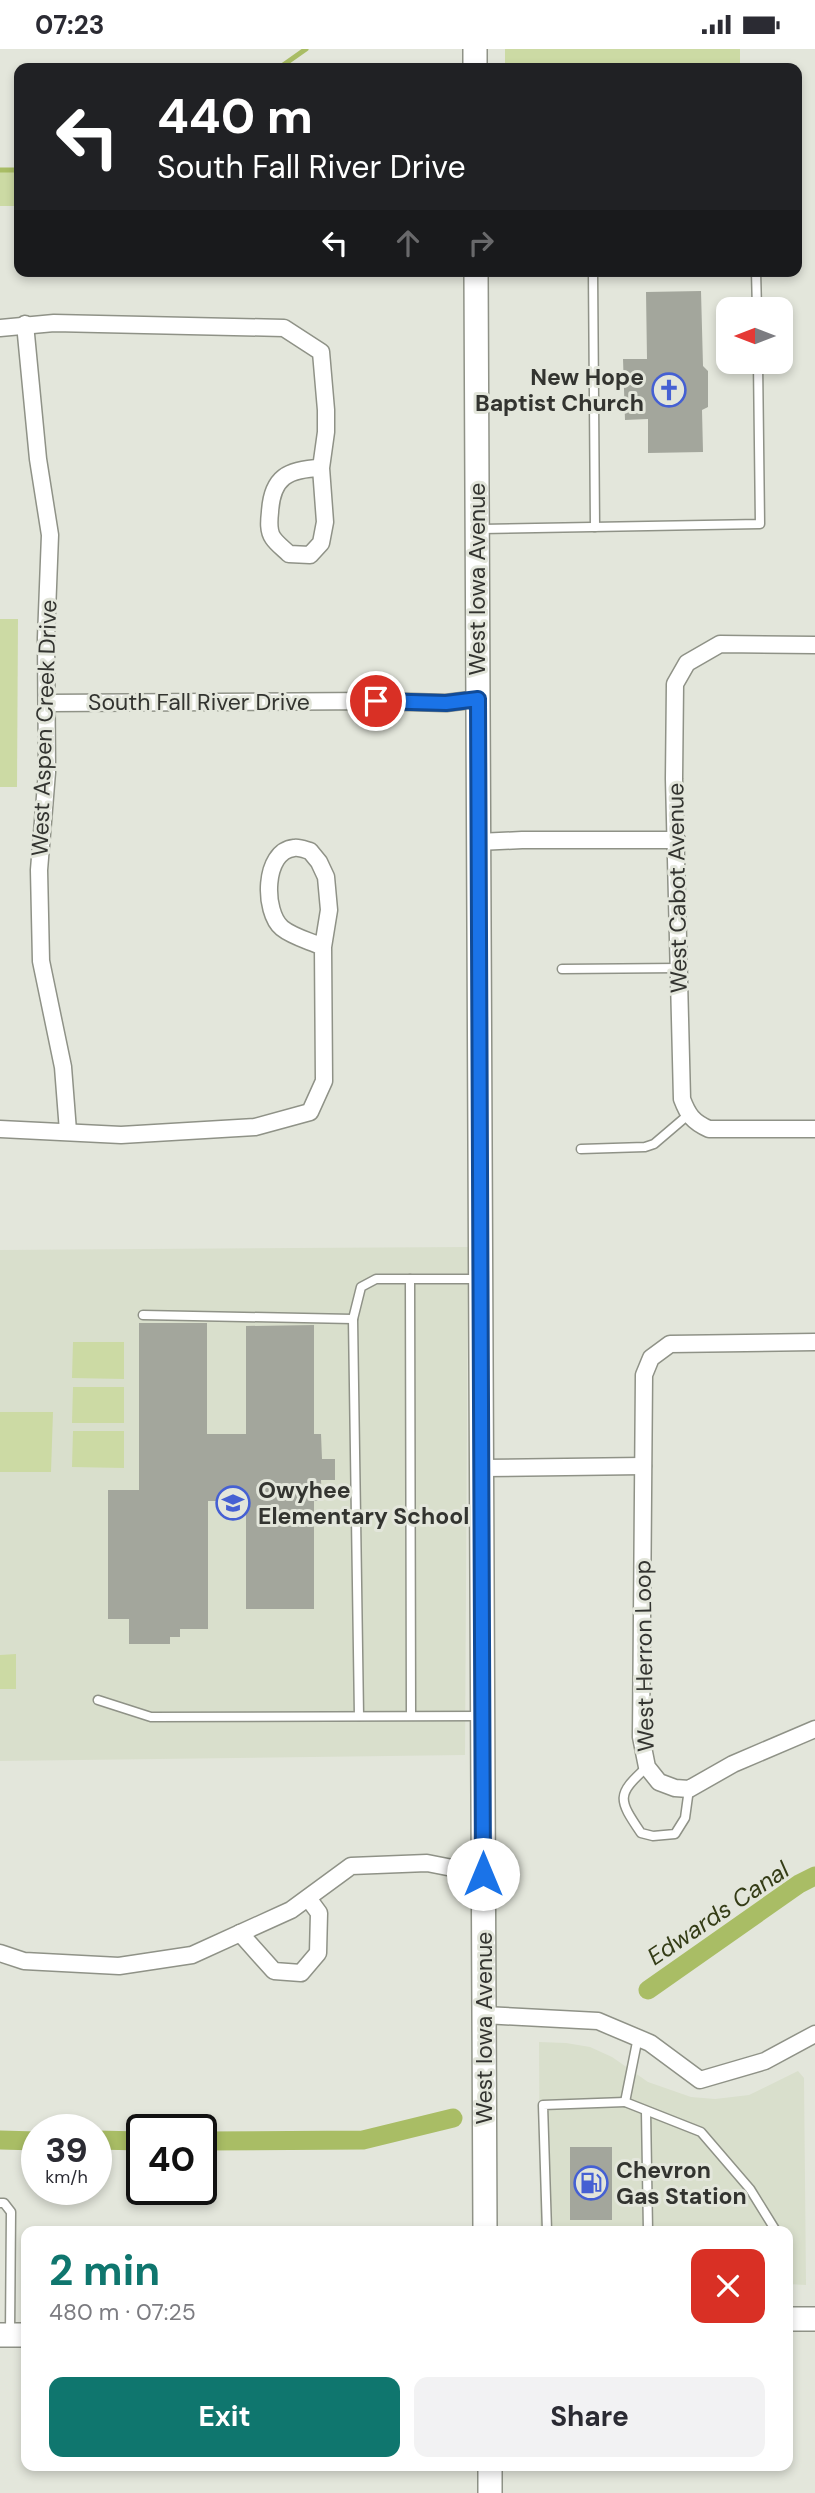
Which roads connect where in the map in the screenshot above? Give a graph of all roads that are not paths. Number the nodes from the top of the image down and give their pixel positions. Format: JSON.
{"nodes":[{"id":1,"x":476,"y":277,"type":"edge"},
{"id":2,"x":593,"y":277,"type":"edge"},
{"id":3,"x":756,"y":277,"type":"edge"},
{"id":4,"x":757,"y":297,"type":"edge"},
{"id":5,"x":25,"y":324,"type":"junction"},
{"id":6,"x":0,"y":328,"type":"edge"},
{"id":7,"x":758,"y":375,"type":"edge"},
{"id":8,"x":321,"y":468,"type":"junction"},
{"id":9,"x":595,"y":527,"type":"junction"},
{"id":10,"x":477,"y":529,"type":"junction"},
{"id":11,"x":815,"y":645,"type":"edge"},
{"id":12,"x":478,"y":699,"type":"junction"},
{"id":13,"x":47,"y":703,"type":"junction"},
{"id":14,"x":677,"y":840,"type":"junction"},
{"id":15,"x":478,"y":842,"type":"junction"},
{"id":16,"x":323,"y":947,"type":"junction"},
{"id":17,"x":680,"y":968,"type":"junction"},
{"id":18,"x":562,"y":969,"type":"dead end"},
{"id":19,"x":688,"y":1115,"type":"junction"},
{"id":20,"x":0,"y":1129,"type":"edge"},
{"id":21,"x":815,"y":1129,"type":"edge"},
{"id":22,"x":68,"y":1131,"type":"junction"},
{"id":23,"x":581,"y":1149,"type":"dead end"},
{"id":24,"x":410,"y":1279,"type":"junction"},
{"id":25,"x":480,"y":1279,"type":"junction"},
{"id":26,"x":143,"y":1315,"type":"dead end"},
{"id":27,"x":353,"y":1319,"type":"junction"},
{"id":28,"x":815,"y":1342,"type":"edge"},
{"id":29,"x":643,"y":1466,"type":"junction"},
{"id":30,"x":481,"y":1468,"type":"junction"},
{"id":31,"x":98,"y":1700,"type":"dead end"},
{"id":32,"x":359,"y":1716,"type":"junction"},
{"id":33,"x":411,"y":1716,"type":"junction"},
{"id":34,"x":482,"y":1716,"type":"junction"},
{"id":35,"x":815,"y":1729,"type":"edge"},
{"id":36,"x":647,"y":1767,"type":"junction"},
{"id":37,"x":689,"y":1789,"type":"junction"},
{"id":38,"x":483,"y":1874,"type":"junction"},
{"id":39,"x":308,"y":1898,"type":"junction"},
{"id":40,"x":240,"y":1933,"type":"junction"},
{"id":41,"x":0,"y":1953,"type":"edge"},
{"id":42,"x":484,"y":2015,"type":"junction"},
{"id":43,"x":815,"y":2034,"type":"edge"},
{"id":44,"x":638,"y":2038,"type":"junction"},
{"id":45,"x":625,"y":2102,"type":"junction"},
{"id":46,"x":646,"y":2111,"type":"junction"},
{"id":47,"x":0,"y":2203,"type":"edge"},
{"id":48,"x":485,"y":2226,"type":"edge"},
{"id":49,"x":547,"y":2226,"type":"edge"},
{"id":50,"x":648,"y":2226,"type":"edge"},
{"id":51,"x":773,"y":2226,"type":"edge"},
{"id":52,"x":793,"y":2319,"type":"edge"},
{"id":53,"x":815,"y":2319,"type":"edge"},
{"id":54,"x":12,"y":2335,"type":"edge"},
{"id":55,"x":490,"y":2471,"type":"edge"},
{"id":56,"x":491,"y":2493,"type":"edge"}],
"edges":[{"from":1,"to":10,"type":"street","name":"West Iowa Avenue"},
{"from":2,"to":9,"type":"lane"},
{"from":3,"to":4,"type":"lane"},
{"from":5,"to":6,"type":"street"},
{"from":5,"to":8,"type":"street"},
{"from":5,"to":13,"type":"street","name":"West Aspen Creek Drive"},
{"from":7,"to":9,"type":"lane"},
{"from":8,"to":8,"type":"street"},
{"from":9,"to":10,"type":"lane"},
{"from":10,"to":12,"type":"street","name":"West Iowa Avenue"},
{"from":11,"to":14,"type":"street","name":"West Cabot Avenue"},
{"from":12,"to":13,"type":"street","name":"South Fall River Drive"},
{"from":12,"to":15,"type":"street","name":"West Iowa Avenue"},
{"from":13,"to":22,"type":"street","name":"West Aspen Creek Drive"},
{"from":14,"to":15,"type":"street"},
{"from":14,"to":17,"type":"street","name":"West Cabot Avenue"},
{"from":15,"to":25,"type":"street","name":"West Iowa Avenue"},
{"from":16,"to":16,"type":"street"},
{"from":16,"to":22,"type":"street"},
{"from":17,"to":18,"type":"lane"},
{"from":17,"to":19,"type":"street","name":"West Cabot Avenue"},
{"from":19,"to":21,"type":"street"},
{"from":19,"to":23,"type":"lane"},
{"from":20,"to":22,"type":"street"},
{"from":24,"to":25,"type":"lane"},
{"from":24,"to":27,"type":"lane"},
{"from":24,"to":33,"type":"lane"},
{"from":25,"to":30,"type":"street","name":"West Iowa Avenue"},
{"from":26,"to":27,"type":"lane"},
{"from":27,"to":32,"type":"lane"},
{"from":28,"to":29,"type":"street","name":"West Herron Loop"},
{"from":29,"to":30,"type":"street"},
{"from":29,"to":36,"type":"street","name":"West Herron Loop"},
{"from":30,"to":34,"type":"street","name":"West Iowa Avenue"},
{"from":31,"to":32,"type":"lane"},
{"from":32,"to":33,"type":"lane"},
{"from":33,"to":34,"type":"lane"},
{"from":34,"to":38,"type":"street","name":"West Iowa Avenue"},
{"from":35,"to":37,"type":"street"},
{"from":36,"to":37,"type":"street","name":"West Herron Loop"},
{"from":36,"to":37,"type":"lane"},
{"from":38,"to":39,"type":"street"},
{"from":38,"to":42,"type":"street","name":"West Iowa Avenue"},
{"from":39,"to":40,"type":"street"},
{"from":39,"to":40,"type":"street"},
{"from":40,"to":41,"type":"street"},
{"from":42,"to":44,"type":"street"},
{"from":42,"to":48,"type":"street","name":"West Iowa Avenue"},
{"from":43,"to":44,"type":"street"},
{"from":44,"to":45,"type":"lane"},
{"from":45,"to":46,"type":"lane"},
{"from":45,"to":49,"type":"lane"},
{"from":46,"to":50,"type":"lane"},
{"from":46,"to":51,"type":"lane"},
{"from":47,"to":54,"type":"lane"},
{"from":52,"to":53,"type":"street"},
{"from":55,"to":56,"type":"street"}]}
